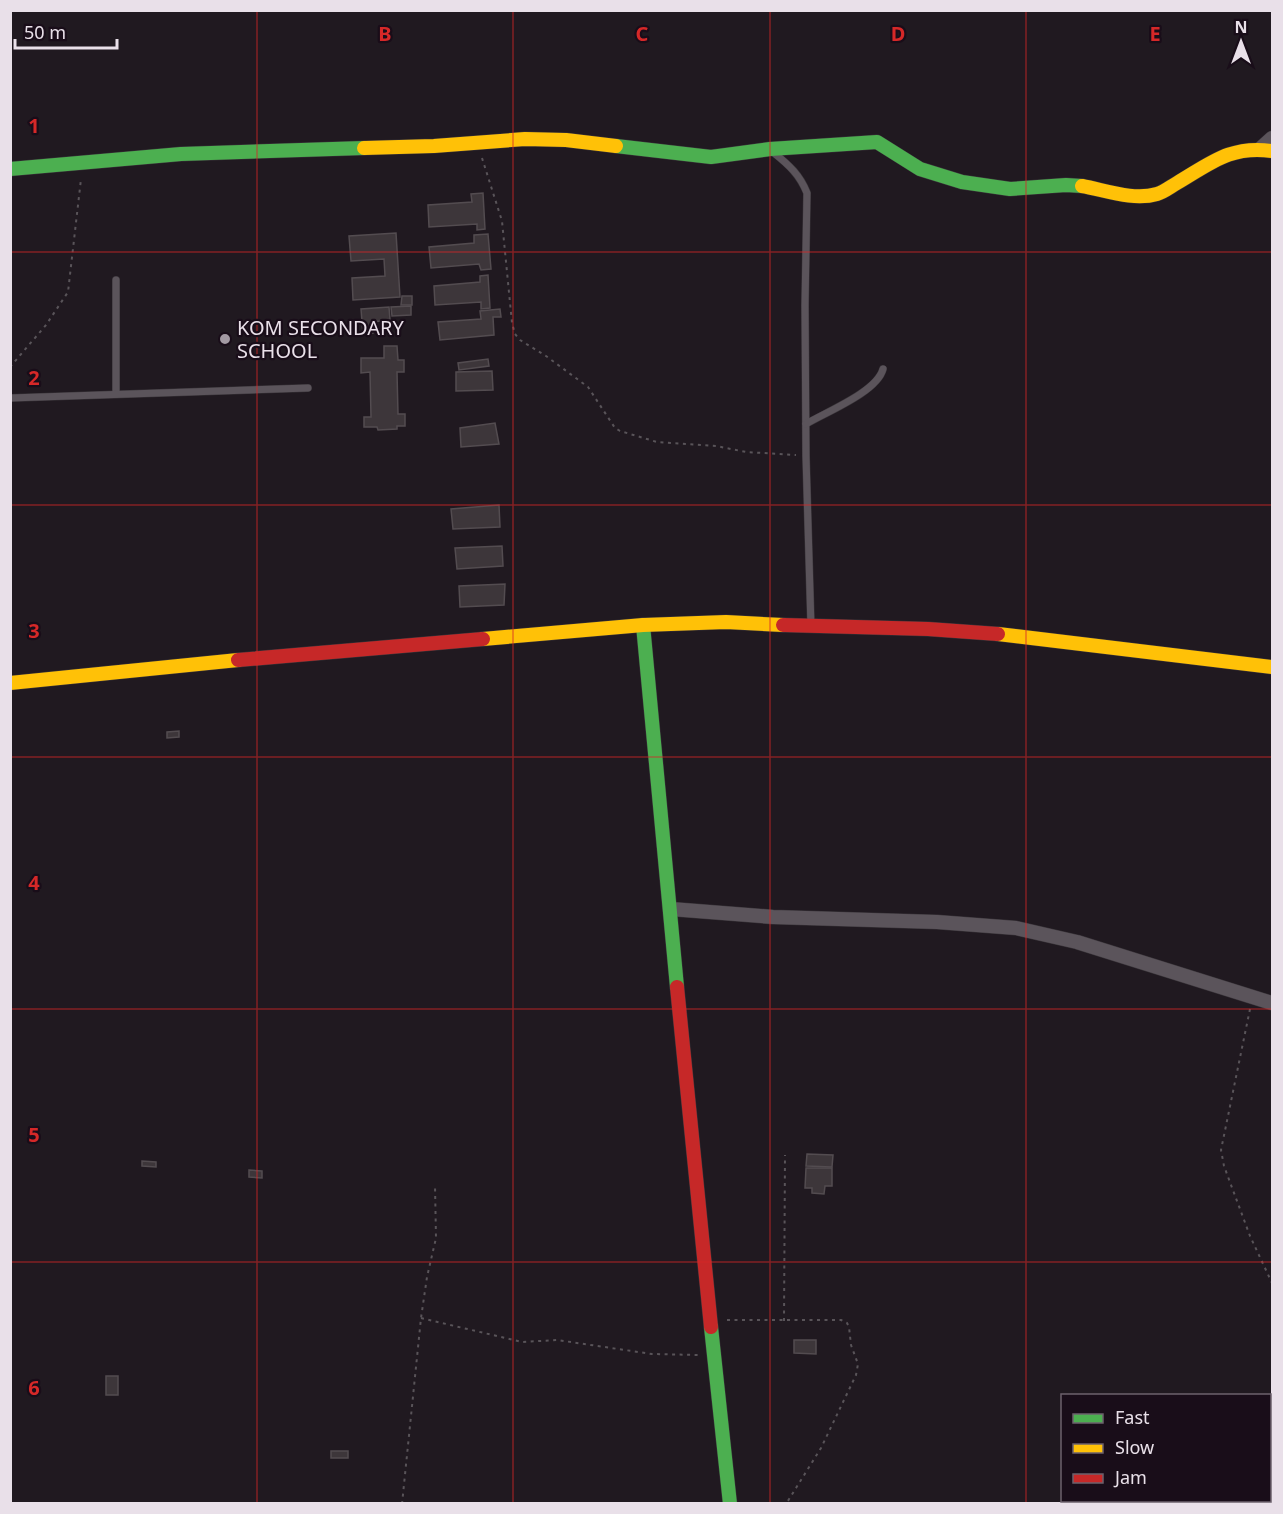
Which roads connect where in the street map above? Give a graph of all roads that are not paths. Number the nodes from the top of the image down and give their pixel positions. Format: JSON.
{"nodes":[{"id":1,"x":1272,"y":138,"type":"edge"},
{"id":2,"x":770,"y":149,"type":"junction"},
{"id":3,"x":1267,"y":149,"type":"edge"},
{"id":4,"x":10,"y":169,"type":"edge"},
{"id":5,"x":116,"y":280,"type":"dead end"},
{"id":6,"x":883,"y":369,"type":"dead end"},
{"id":7,"x":308,"y":388,"type":"dead end"},
{"id":8,"x":116,"y":394,"type":"junction"},
{"id":9,"x":10,"y":398,"type":"edge"},
{"id":10,"x":806,"y":424,"type":"junction"},
{"id":11,"x":643,"y":625,"type":"junction"},
{"id":12,"x":811,"y":627,"type":"junction"},
{"id":13,"x":1272,"y":667,"type":"edge"},
{"id":14,"x":10,"y":683,"type":"edge"},
{"id":15,"x":671,"y":909,"type":"junction"},
{"id":16,"x":1272,"y":1003,"type":"edge"},
{"id":17,"x":730,"y":1503,"type":"edge"}],
"edges":[{"from":1,"to":3,"type":"street"},
{"from":2,"to":3,"type":"street"},
{"from":2,"to":4,"type":"street"},
{"from":2,"to":10,"type":"lane"},
{"from":5,"to":8,"type":"lane"},
{"from":6,"to":10,"type":"lane"},
{"from":7,"to":8,"type":"lane"},
{"from":8,"to":9,"type":"lane"},
{"from":10,"to":12,"type":"lane"},
{"from":11,"to":12,"type":"street"},
{"from":11,"to":14,"type":"street"},
{"from":11,"to":15,"type":"street"},
{"from":12,"to":13,"type":"street"},
{"from":15,"to":16,"type":"street"},
{"from":15,"to":17,"type":"street"}]}
